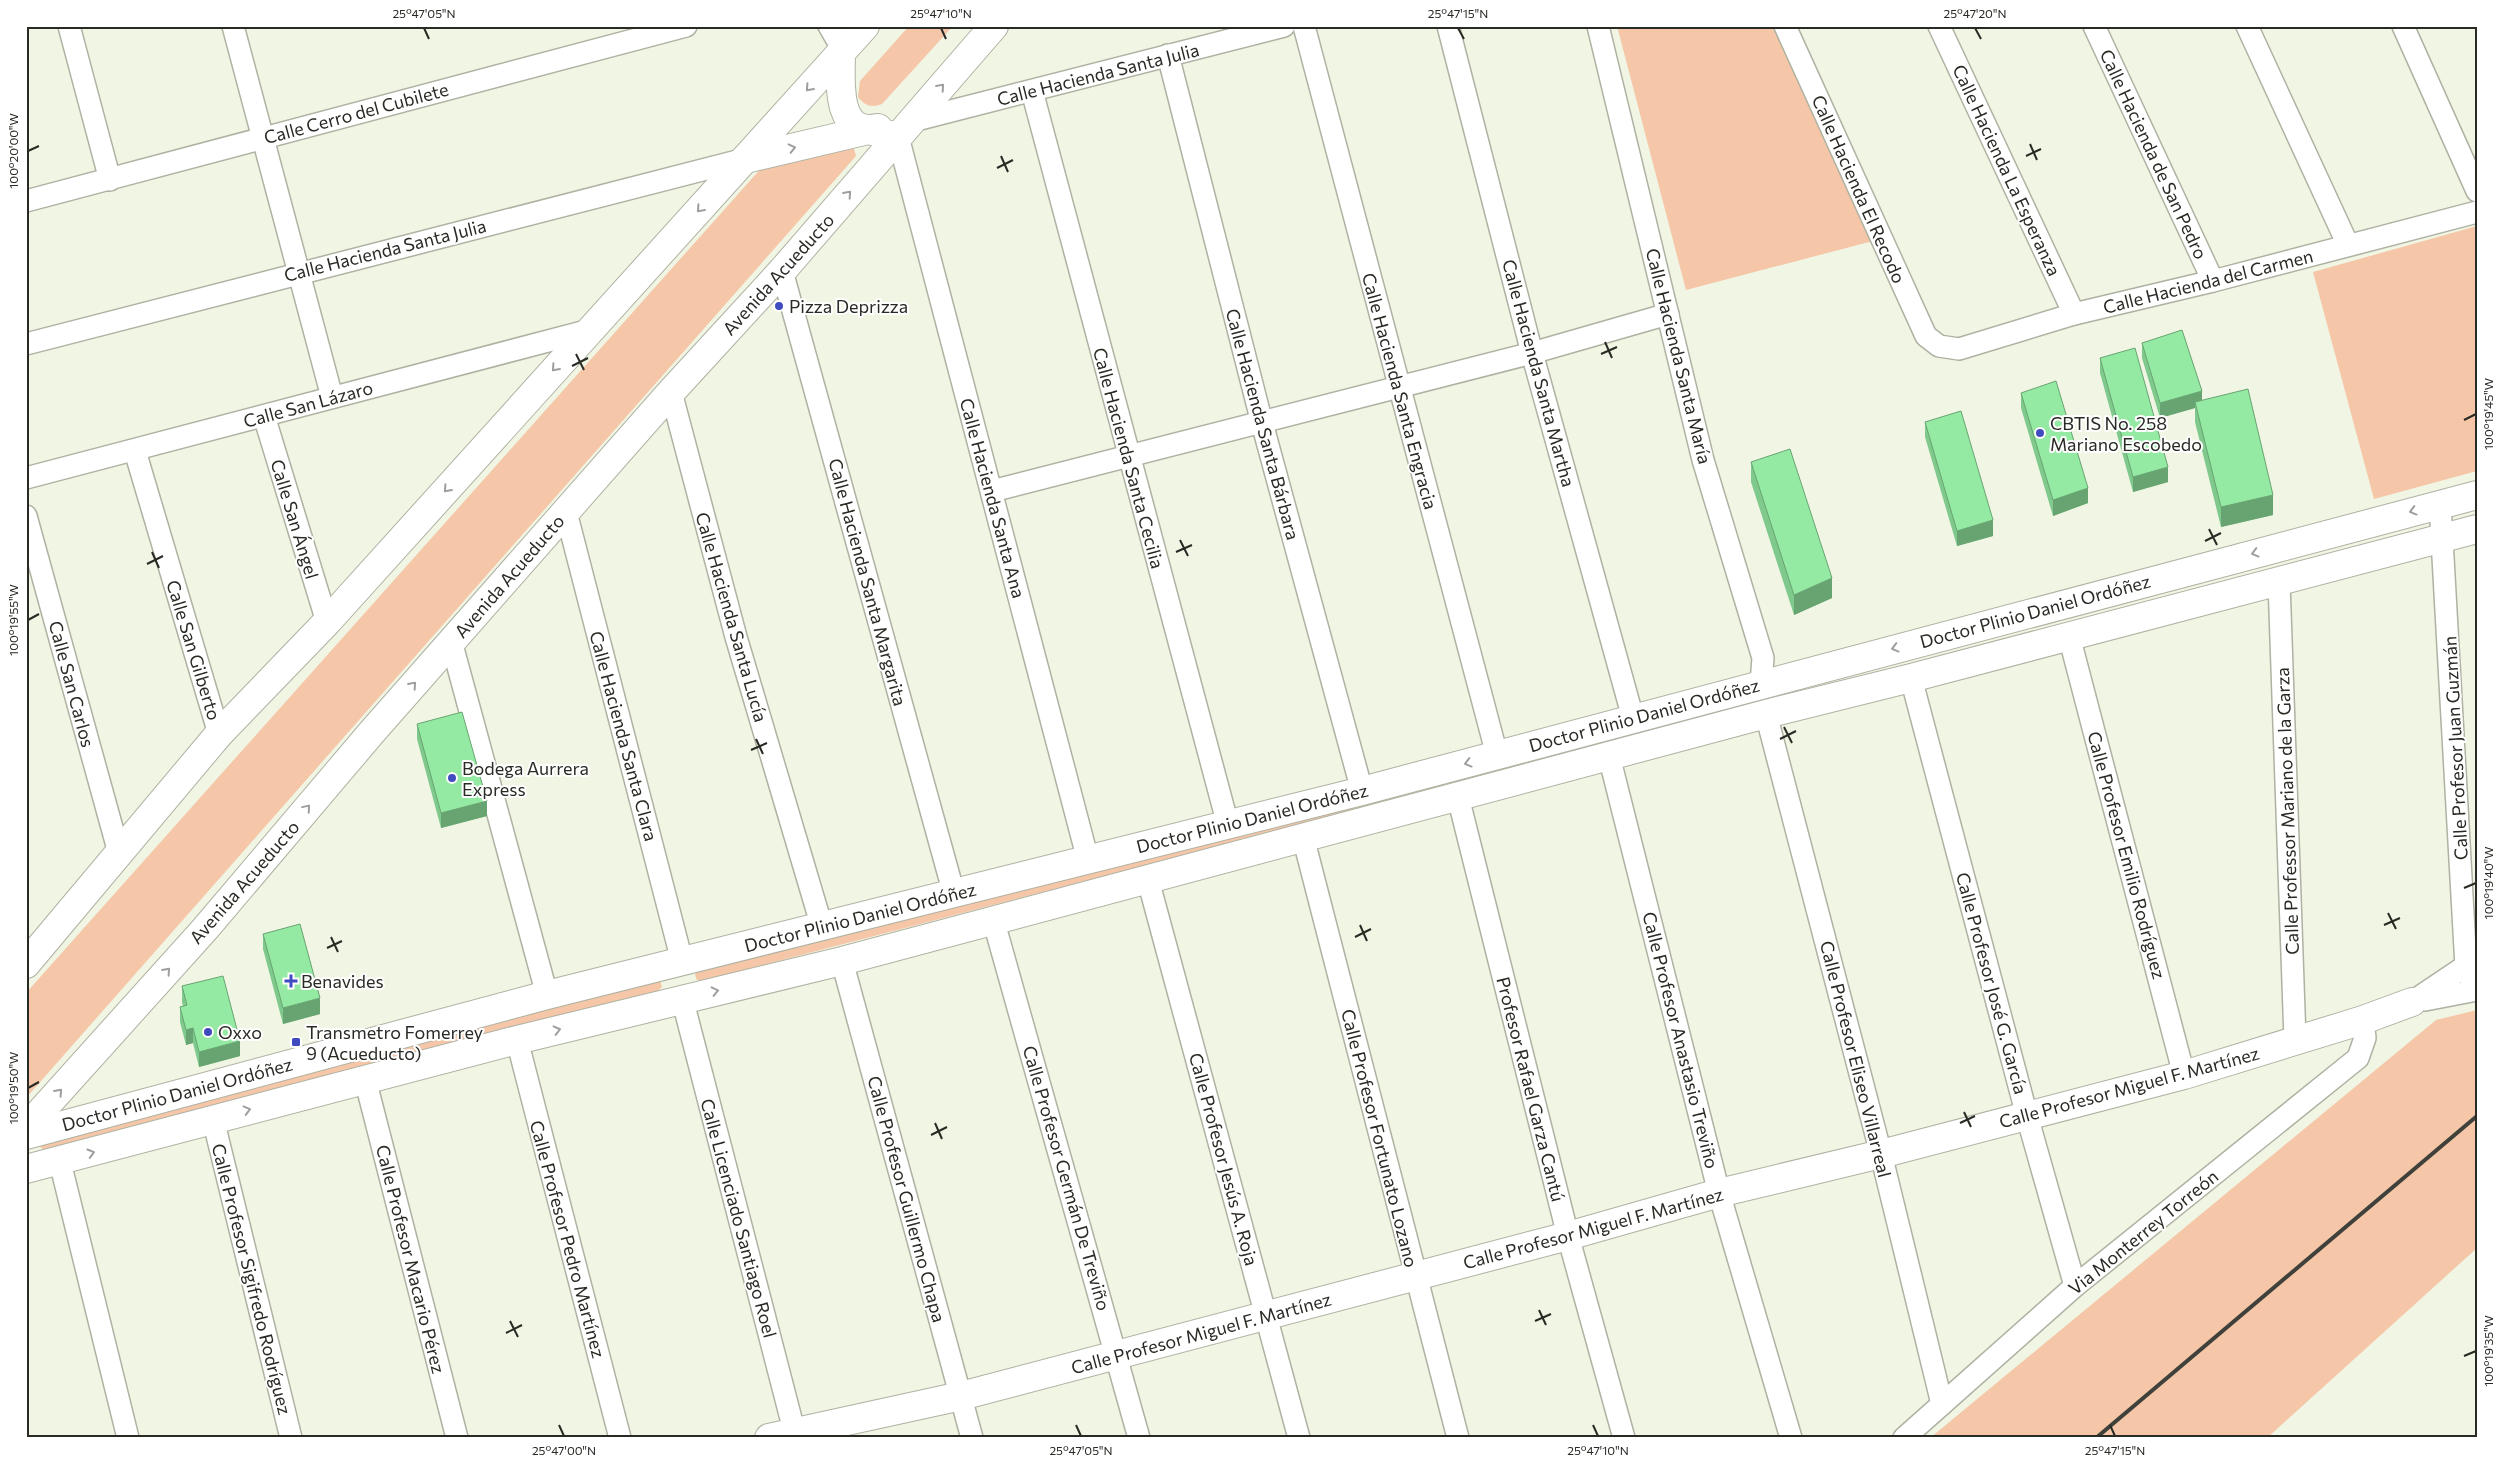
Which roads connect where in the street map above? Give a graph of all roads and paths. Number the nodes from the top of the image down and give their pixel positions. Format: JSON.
{"nodes":[{"id":1,"x":69,"y":26,"type":"edge"},
{"id":2,"x":233,"y":26,"type":"edge"},
{"id":3,"x":686,"y":26,"type":"edge"},
{"id":4,"x":829,"y":26,"type":"edge"},
{"id":5,"x":865,"y":26,"type":"edge"},
{"id":6,"x":1284,"y":26,"type":"edge"},
{"id":7,"x":1304,"y":26,"type":"edge"},
{"id":8,"x":1448,"y":26,"type":"edge"},
{"id":9,"x":1598,"y":26,"type":"edge"},
{"id":10,"x":1785,"y":26,"type":"edge"},
{"id":11,"x":1940,"y":26,"type":"edge"},
{"id":12,"x":2094,"y":26,"type":"edge"},
{"id":13,"x":2247,"y":26,"type":"edge"},
{"id":14,"x":2403,"y":26,"type":"edge"},
{"id":15,"x":991,"y":28,"type":"edge"},
{"id":16,"x":842,"y":51,"type":"junction"},
{"id":17,"x":1168,"y":55,"type":"junction"},
{"id":18,"x":1032,"y":91,"type":"junction"},
{"id":19,"x":905,"y":129,"type":"junction"},
{"id":20,"x":868,"y":130,"type":"junction"},
{"id":21,"x":264,"y":137,"type":"junction"},
{"id":22,"x":745,"y":159,"type":"junction"},
{"id":23,"x":110,"y":180,"type":"junction"},
{"id":24,"x":2477,"y":191,"type":"edge"},
{"id":25,"x":26,"y":202,"type":"edge"},
{"id":26,"x":2477,"y":212,"type":"edge"},
{"id":27,"x":2348,"y":245,"type":"junction"},
{"id":28,"x":782,"y":271,"type":"junction"},
{"id":29,"x":301,"y":272,"type":"junction"},
{"id":30,"x":2214,"y":281,"type":"junction"},
{"id":31,"x":1668,"y":314,"type":"junction"},
{"id":32,"x":2074,"y":314,"type":"junction"},
{"id":33,"x":590,"y":330,"type":"junction"},
{"id":34,"x":26,"y":344,"type":"edge"},
{"id":35,"x":1939,"y":346,"type":"joint"},
{"id":36,"x":1532,"y":353,"type":"junction"},
{"id":37,"x":1399,"y":386,"type":"junction"},
{"id":38,"x":671,"y":392,"type":"junction"},
{"id":39,"x":332,"y":397,"type":"junction"},
{"id":40,"x":264,"y":416,"type":"junction"},
{"id":41,"x":1262,"y":423,"type":"junction"},
{"id":42,"x":135,"y":451,"type":"junction"},
{"id":43,"x":1128,"y":456,"type":"junction"},
{"id":44,"x":26,"y":478,"type":"edge"},
{"id":45,"x":992,"y":491,"type":"junction"},
{"id":46,"x":2477,"y":495,"type":"edge"},
{"id":47,"x":2440,"y":504,"type":"junction"},
{"id":48,"x":566,"y":512,"type":"junction"},
{"id":49,"x":26,"y":516,"type":"edge"},
{"id":50,"x":2477,"y":529,"type":"edge"},
{"id":51,"x":2444,"y":538,"type":"junction"},
{"id":52,"x":2279,"y":582,"type":"junction"},
{"id":53,"x":327,"y":622,"type":"junction"},
{"id":54,"x":2069,"y":636,"type":"junction"},
{"id":55,"x":452,"y":642,"type":"junction"},
{"id":56,"x":1911,"y":678,"type":"junction"},
{"id":57,"x":1761,"y":683,"type":"junction"},
{"id":58,"x":1766,"y":714,"type":"junction"},
{"id":59,"x":1634,"y":718,"type":"junction"},
{"id":60,"x":219,"y":734,"type":"junction"},
{"id":61,"x":1496,"y":756,"type":"junction"},
{"id":62,"x":1609,"y":756,"type":"junction"},
{"id":63,"x":1362,"y":791,"type":"junction"},
{"id":64,"x":1458,"y":797,"type":"junction"},
{"id":65,"x":1228,"y":825,"type":"junction"},
{"id":66,"x":1303,"y":837,"type":"junction"},
{"id":67,"x":119,"y":852,"type":"junction"},
{"id":68,"x":1088,"y":860,"type":"junction"},
{"id":69,"x":1148,"y":880,"type":"junction"},
{"id":70,"x":954,"y":894,"type":"junction"},
{"id":71,"x":993,"y":919,"type":"junction"},
{"id":72,"x":822,"y":927,"type":"junction"},
{"id":73,"x":682,"y":961,"type":"junction"},
{"id":74,"x":842,"y":961,"type":"junction"},
{"id":75,"x":2471,"y":963,"type":"edge"},
{"id":76,"x":26,"y":964,"type":"edge"},
{"id":77,"x":2476,"y":990,"type":"edge"},
{"id":78,"x":547,"y":995,"type":"junction"},
{"id":79,"x":682,"y":998,"type":"junction"},
{"id":80,"x":2412,"y":1002,"type":"junction"},
{"id":81,"x":2363,"y":1020,"type":"junction"},
{"id":82,"x":517,"y":1040,"type":"junction"},
{"id":83,"x":2295,"y":1040,"type":"junction"},
{"id":84,"x":2184,"y":1075,"type":"junction"},
{"id":85,"x":365,"y":1079,"type":"junction"},
{"id":86,"x":2027,"y":1116,"type":"junction"},
{"id":87,"x":213,"y":1119,"type":"junction"},
{"id":88,"x":26,"y":1128,"type":"edge"},
{"id":89,"x":26,"y":1135,"type":"edge"},
{"id":90,"x":1880,"y":1154,"type":"junction"},
{"id":91,"x":60,"y":1162,"type":"junction"},
{"id":92,"x":26,"y":1169,"type":"edge"},
{"id":93,"x":1719,"y":1193,"type":"junction"},
{"id":94,"x":1568,"y":1236,"type":"junction"},
{"id":95,"x":1416,"y":1276,"type":"junction"},
{"id":96,"x":2075,"y":1286,"type":"junction"},
{"id":97,"x":1267,"y":1315,"type":"junction"},
{"id":98,"x":1117,"y":1355,"type":"junction"},
{"id":99,"x":961,"y":1396,"type":"junction"},
{"id":100,"x":1942,"y":1404,"type":"junction"},
{"id":101,"x":786,"y":1435,"type":"edge"},
{"id":102,"x":128,"y":1438,"type":"edge"},
{"id":103,"x":291,"y":1438,"type":"edge"},
{"id":104,"x":457,"y":1438,"type":"edge"},
{"id":105,"x":620,"y":1438,"type":"edge"},
{"id":106,"x":972,"y":1438,"type":"edge"},
{"id":107,"x":1140,"y":1438,"type":"edge"},
{"id":108,"x":1298,"y":1438,"type":"edge"},
{"id":109,"x":1458,"y":1438,"type":"edge"},
{"id":110,"x":1624,"y":1438,"type":"edge"},
{"id":111,"x":1791,"y":1438,"type":"edge"},
{"id":112,"x":1904,"y":1438,"type":"edge"}],
"edges":[{"from":1,"to":23,"type":"street"},
{"from":2,"to":21,"type":"street"},
{"from":3,"to":21,"type":"street","name":"Calle Cerro del Cubilete"},
{"from":4,"to":16,"type":"street"},
{"from":5,"to":16,"type":"street"},
{"from":6,"to":17,"type":"street","name":"Calle Hacienda Santa Julia"},
{"from":7,"to":37,"type":"street","name":"Calle Hacienda Santa Engracia"},
{"from":8,"to":36,"type":"street","name":"Calle Hacienda Santa Martha"},
{"from":9,"to":31,"type":"street","name":"Calle Hacienda Santa María"},
{"from":10,"to":35,"type":"street","name":"Calle Hacienda El Recodo"},
{"from":11,"to":32,"type":"street","name":"Calle Hacienda La Esperanza"},
{"from":12,"to":30,"type":"street","name":"Calle Hacienda de San Pedro"},
{"from":13,"to":27,"type":"street"},
{"from":14,"to":24,"type":"street"},
{"from":19,"to":15,"type":"street","name":"Avenida Acueducto","one_way":true},
{"from":16,"to":20,"type":"street"},
{"from":16,"to":22,"type":"street","one_way":true},
{"from":17,"to":18,"type":"street","name":"Calle Hacienda Santa Julia"},
{"from":17,"to":41,"type":"street","name":"Calle Hacienda Santa Bárbara"},
{"from":18,"to":19,"type":"street","name":"Calle Hacienda Santa Julia"},
{"from":18,"to":43,"type":"street","name":"Calle Hacienda Santa Cecilia"},
{"from":19,"to":20,"type":"street"},
{"from":28,"to":19,"type":"street","name":"Avenida Acueducto","one_way":true},
{"from":19,"to":45,"type":"street","name":"Calle Hacienda Santa Ana"},
{"from":22,"to":20,"type":"street","one_way":true},
{"from":21,"to":23,"type":"street","name":"Calle Cerro del Cubilete"},
{"from":21,"to":29,"type":"street"},
{"from":22,"to":29,"type":"street","name":"Calle Hacienda Santa Julia"},
{"from":22,"to":33,"type":"street","one_way":true},
{"from":23,"to":25,"type":"street","name":"Calle Cerro del Cubilete"},
{"from":26,"to":27,"type":"street","name":"Calle Hacienda del Carmen"},
{"from":27,"to":30,"type":"street","name":"Calle Hacienda del Carmen"},
{"from":28,"to":38,"type":"street","name":"Avenida Acueducto"},
{"from":28,"to":70,"type":"street","name":"Calle Hacienda Santa Margarita"},
{"from":29,"to":34,"type":"street","name":"Calle Hacienda Santa Julia"},
{"from":29,"to":39,"type":"street"},
{"from":30,"to":32,"type":"street","name":"Calle Hacienda del Carmen"},
{"from":31,"to":36,"type":"street"},
{"from":31,"to":57,"type":"street","name":"Calle Hacienda Santa María"},
{"from":32,"to":35,"type":"street","name":"Calle Hacienda del Carmen"},
{"from":33,"to":39,"type":"street","name":"Calle San Lázaro"},
{"from":33,"to":53,"type":"street","one_way":true},
{"from":36,"to":37,"type":"street"},
{"from":36,"to":59,"type":"street","name":"Calle Hacienda Santa Martha"},
{"from":37,"to":41,"type":"street"},
{"from":37,"to":61,"type":"street","name":"Calle Hacienda Santa Engracia"},
{"from":38,"to":48,"type":"street","name":"Avenida Acueducto"},
{"from":38,"to":72,"type":"street","name":"Calle Hacienda Santa Lucía"},
{"from":39,"to":40,"type":"street","name":"Calle San Lázaro"},
{"from":40,"to":42,"type":"street","name":"Calle San Lázaro"},
{"from":40,"to":53,"type":"street","name":"Calle San Ángel"},
{"from":41,"to":43,"type":"street"},
{"from":41,"to":63,"type":"street","name":"Calle Hacienda Santa Bárbara"},
{"from":42,"to":44,"type":"street","name":"Calle San Lázaro"},
{"from":42,"to":60,"type":"street","name":"Calle San Gilberto"},
{"from":43,"to":45,"type":"street"},
{"from":43,"to":65,"type":"street","name":"Calle Hacienda Santa Cecilia"},
{"from":45,"to":68,"type":"street","name":"Calle Hacienda Santa Ana"},
{"from":46,"to":47,"type":"street","name":"Doctor Plinio Daniel Ordóñez"},
{"from":47,"to":51,"type":"street","name":"Calle Profesor Juan Guzmán"},
{"from":47,"to":57,"type":"street","name":"Doctor Plinio Daniel Ordóñez","one_way":true},
{"from":48,"to":55,"type":"street","name":"Avenida Acueducto"},
{"from":48,"to":73,"type":"street","name":"Calle Hacienda Santa Clara"},
{"from":49,"to":67,"type":"street","name":"Calle San Carlos"},
{"from":50,"to":51,"type":"street","name":"Doctor Plinio Daniel Ordóñez"},
{"from":51,"to":52,"type":"street","name":"Doctor Plinio Daniel Ordóñez"},
{"from":51,"to":75,"type":"street","name":"Calle Profesor Juan Guzmán"},
{"from":52,"to":54,"type":"street","name":"Doctor Plinio Daniel Ordóñez"},
{"from":52,"to":83,"type":"street","name":"Calle Professor Mariano de la Garza"},
{"from":53,"to":60,"type":"street"},
{"from":54,"to":56,"type":"street","name":"Doctor Plinio Daniel Ordóñez"},
{"from":54,"to":84,"type":"street","name":"Calle Profesor Emilio Rodríguez"},
{"from":55,"to":78,"type":"street"},
{"from":88,"to":55,"type":"street","name":"Avenida Acueducto","one_way":true},
{"from":56,"to":58,"type":"street","name":"Doctor Plinio Daniel Ordóñez"},
{"from":56,"to":86,"type":"street","name":"Calle Profesor José G. García"},
{"from":57,"to":58,"type":"street"},
{"from":57,"to":59,"type":"street","name":"Doctor Plinio Daniel Ordóñez"},
{"from":58,"to":62,"type":"street","name":"Doctor Plinio Daniel Ordóñez"},
{"from":58,"to":90,"type":"street","name":"Calle Profesor Eliseo Villarreal"},
{"from":59,"to":61,"type":"street","name":"Doctor Plinio Daniel Ordóñez"},
{"from":60,"to":67,"type":"street"},
{"from":61,"to":63,"type":"street","name":"Doctor Plinio Daniel Ordóñez","one_way":true},
{"from":62,"to":64,"type":"street","name":"Doctor Plinio Daniel Ordóñez"},
{"from":62,"to":93,"type":"street","name":"Calle Profesor Anastasio Treviño"},
{"from":63,"to":65,"type":"street","name":"Doctor Plinio Daniel Ordóñez"},
{"from":64,"to":66,"type":"street","name":"Doctor Plinio Daniel Ordóñez"},
{"from":64,"to":94,"type":"street","name":"Profesor Rafael Garza Cantú"},
{"from":65,"to":68,"type":"street","name":"Doctor Plinio Daniel Ordóñez"},
{"from":66,"to":69,"type":"street","name":"Doctor Plinio Daniel Ordóñez"},
{"from":66,"to":95,"type":"street","name":"Calle Profesor Fortunato Lozano"},
{"from":67,"to":76,"type":"street"},
{"from":68,"to":70,"type":"street","name":"Doctor Plinio Daniel Ordóñez"},
{"from":69,"to":71,"type":"street","name":"Doctor Plinio Daniel Ordóñez"},
{"from":69,"to":97,"type":"street","name":"Calle Profesor Jesús A. Roja"},
{"from":70,"to":72,"type":"street","name":"Doctor Plinio Daniel Ordóñez"},
{"from":71,"to":74,"type":"street","name":"Doctor Plinio Daniel Ordóñez"},
{"from":71,"to":98,"type":"street","name":"Calle Profesor Germán De Treviño"},
{"from":72,"to":73,"type":"street","name":"Doctor Plinio Daniel Ordóñez"},
{"from":73,"to":78,"type":"street","name":"Doctor Plinio Daniel Ordóñez"},
{"from":73,"to":79,"type":"street"},
{"from":79,"to":74,"type":"street","name":"Doctor Plinio Daniel Ordóñez","one_way":true},
{"from":74,"to":99,"type":"street","name":"Calle Profesor Guillermo Chapa"},
{"from":75,"to":77,"type":"street","name":"Calle Profesor Juan Guzmán"},
{"from":75,"to":80,"type":"street"},
{"from":77,"to":80,"type":"street"},
{"from":78,"to":89,"type":"street","name":"Doctor Plinio Daniel Ordóñez"},
{"from":82,"to":79,"type":"street","name":"Doctor Plinio Daniel Ordóñez","one_way":true},
{"from":79,"to":101,"type":"street","name":"Calle Licenciado Santiago Roel"},
{"from":80,"to":81,"type":"street","name":"Calle Profesor Miguel F. Martínez"},
{"from":81,"to":83,"type":"street","name":"Calle Profesor Miguel F. Martínez"},
{"from":81,"to":96,"type":"street","name":"Via Monterrey Torreón"},
{"from":82,"to":85,"type":"street","name":"Doctor Plinio Daniel Ordóñez"},
{"from":82,"to":105,"type":"street","name":"Calle Profesor Pedro Martínez"},
{"from":83,"to":84,"type":"street","name":"Calle Profesor Miguel F. Martínez"},
{"from":84,"to":86,"type":"street","name":"Calle Profesor Miguel F. Martínez"},
{"from":87,"to":85,"type":"street","name":"Doctor Plinio Daniel Ordóñez","one_way":true},
{"from":85,"to":104,"type":"street","name":"Calle Profesor Macario Pérez"},
{"from":86,"to":90,"type":"street","name":"Calle Profesor Miguel F. Martínez"},
{"from":86,"to":96,"type":"street","name":"Calle Profesor José G. García"},
{"from":91,"to":87,"type":"street","name":"Doctor Plinio Daniel Ordóñez","one_way":true},
{"from":87,"to":103,"type":"street","name":"Calle Profesor Sigifredo Rodríguez"},
{"from":90,"to":93,"type":"street","name":"Calle Profesor Miguel F. Martínez"},
{"from":90,"to":100,"type":"street","name":"Calle Profesor Eliseo Villarreal"},
{"from":91,"to":92,"type":"street","name":"Doctor Plinio Daniel Ordóñez"},
{"from":91,"to":102,"type":"street"},
{"from":93,"to":94,"type":"street","name":"Calle Profesor Miguel F. Martínez"},
{"from":93,"to":111,"type":"street","name":"Calle Profesor Anastasio Treviño"},
{"from":94,"to":95,"type":"street","name":"Calle Profesor Miguel F. Martínez"},
{"from":94,"to":110,"type":"street","name":"Profesor Rafael Garza Cantú"},
{"from":95,"to":97,"type":"street","name":"Calle Profesor Miguel F. Martínez"},
{"from":95,"to":109,"type":"street","name":"Calle Profesor Fortunato Lozano"},
{"from":96,"to":100,"type":"street","name":"Via Monterrey Torreón"},
{"from":97,"to":98,"type":"street","name":"Calle Profesor Miguel F. Martínez"},
{"from":97,"to":108,"type":"street","name":"Calle Profesor Jesús A. Roja"},
{"from":98,"to":99,"type":"street","name":"Calle Profesor Miguel F. Martínez"},
{"from":98,"to":107,"type":"street","name":"Calle Profesor Germán De Treviño"},
{"from":99,"to":101,"type":"street","name":"Calle Profesor Miguel F. Martínez"},
{"from":99,"to":106,"type":"street","name":"Calle Profesor Guillermo Chapa"},
{"from":100,"to":112,"type":"street","name":"Via Monterrey Torreón"}]}
